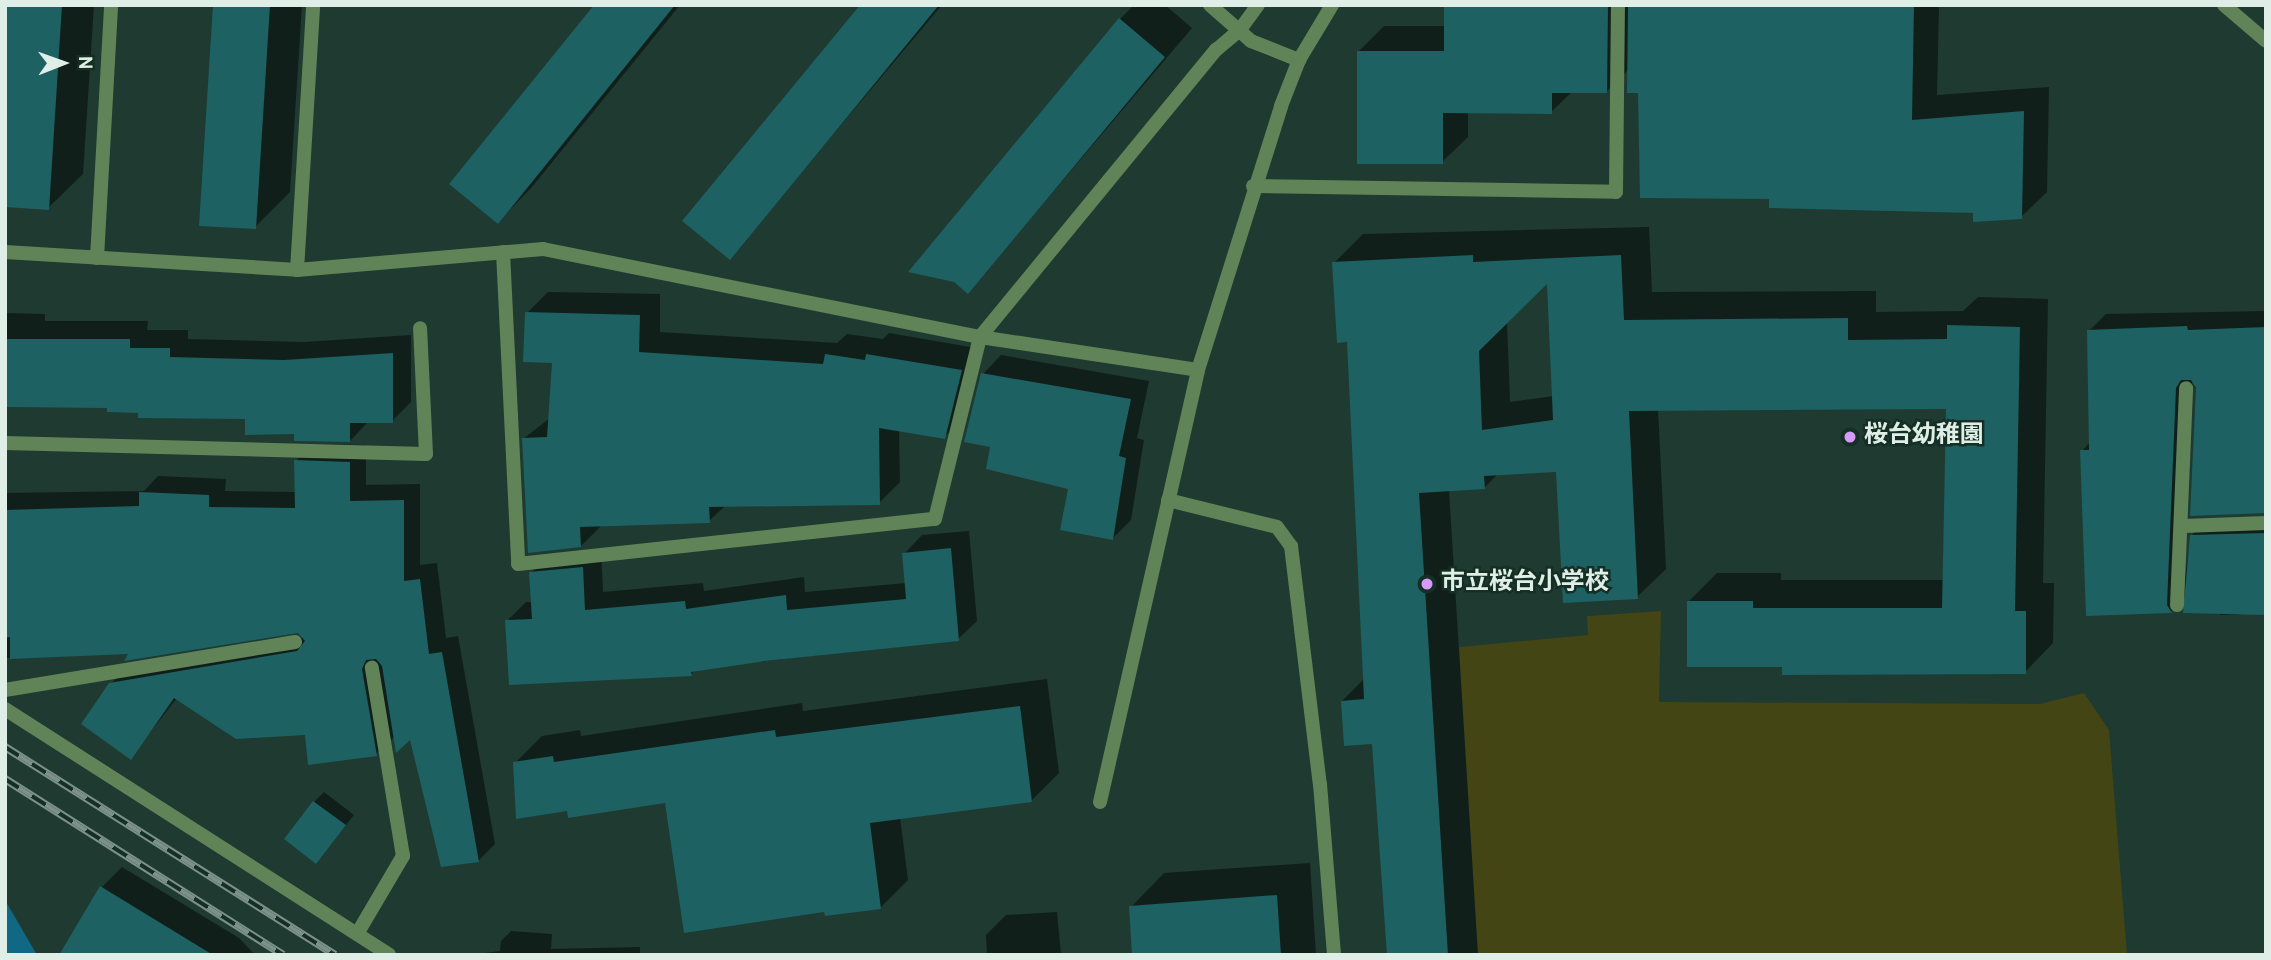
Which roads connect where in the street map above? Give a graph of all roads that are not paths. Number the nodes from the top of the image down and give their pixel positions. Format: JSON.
{"nodes":[{"id":1,"x":111,"y":5,"type":"edge"},
{"id":2,"x":313,"y":5,"type":"edge"},
{"id":3,"x":1210,"y":5,"type":"edge"},
{"id":4,"x":1258,"y":5,"type":"edge"},
{"id":5,"x":1332,"y":5,"type":"edge"},
{"id":6,"x":1618,"y":5,"type":"edge"},
{"id":7,"x":2224,"y":5,"type":"edge"},
{"id":8,"x":1239,"y":31,"type":"junction"},
{"id":9,"x":2266,"y":41,"type":"edge"},
{"id":10,"x":1298,"y":60,"type":"junction"},
{"id":11,"x":1252,"y":186,"type":"junction"},
{"id":12,"x":5,"y":252,"type":"edge"},
{"id":13,"x":503,"y":253,"type":"junction"},
{"id":14,"x":97,"y":258,"type":"junction"},
{"id":15,"x":298,"y":270,"type":"junction"},
{"id":16,"x":421,"y":328,"type":"dead end"},
{"id":17,"x":980,"y":337,"type":"junction"},
{"id":18,"x":1199,"y":370,"type":"junction"},
{"id":19,"x":2186,"y":388,"type":"dead end"},
{"id":20,"x":5,"y":443,"type":"edge"},
{"id":21,"x":1168,"y":500,"type":"junction"},
{"id":22,"x":2266,"y":523,"type":"edge"},
{"id":23,"x":2183,"y":526,"type":"junction"},
{"id":24,"x":2177,"y":605,"type":"dead end"},
{"id":25,"x":295,"y":642,"type":"dead end"},
{"id":26,"x":372,"y":668,"type":"dead end"},
{"id":27,"x":5,"y":690,"type":"edge"},
{"id":28,"x":5,"y":709,"type":"edge"},
{"id":29,"x":1100,"y":802,"type":"dead end"},
{"id":30,"x":357,"y":934,"type":"junction"},
{"id":31,"x":389,"y":955,"type":"edge"},
{"id":32,"x":1335,"y":955,"type":"edge"}],
"edges":[{"from":1,"to":14,"type":"street"},
{"from":2,"to":15,"type":"street"},
{"from":3,"to":8,"type":"street"},
{"from":4,"to":8,"type":"street"},
{"from":5,"to":10,"type":"street"},
{"from":6,"to":11,"type":"street"},
{"from":7,"to":9,"type":"street"},
{"from":8,"to":10,"type":"street"},
{"from":8,"to":17,"type":"street"},
{"from":10,"to":11,"type":"street"},
{"from":11,"to":18,"type":"street"},
{"from":12,"to":14,"type":"street"},
{"from":13,"to":15,"type":"street"},
{"from":13,"to":17,"type":"street"},
{"from":13,"to":17,"type":"street"},
{"from":14,"to":15,"type":"street"},
{"from":16,"to":20,"type":"street"},
{"from":17,"to":18,"type":"street"},
{"from":18,"to":21,"type":"street"},
{"from":19,"to":23,"type":"street"},
{"from":21,"to":29,"type":"street"},
{"from":21,"to":32,"type":"street"},
{"from":22,"to":23,"type":"street"},
{"from":23,"to":24,"type":"street"},
{"from":25,"to":27,"type":"street"},
{"from":26,"to":30,"type":"street"},
{"from":28,"to":30,"type":"street"},
{"from":30,"to":31,"type":"street"}]}
